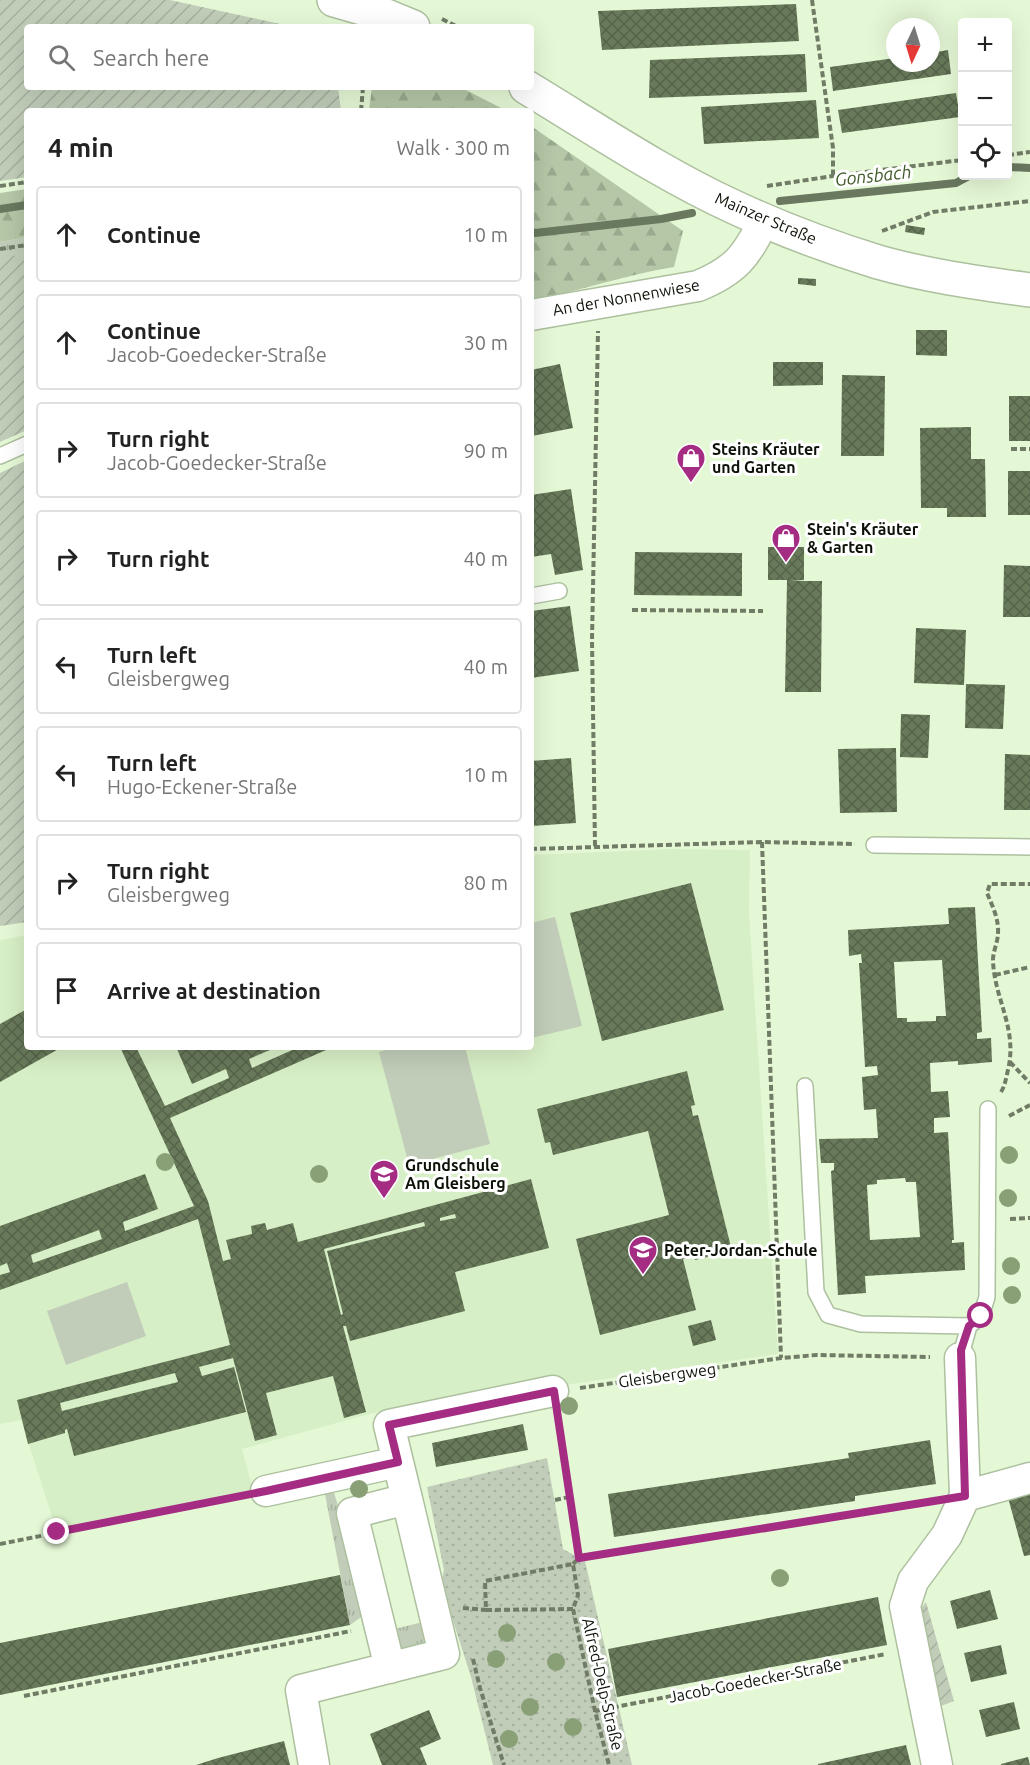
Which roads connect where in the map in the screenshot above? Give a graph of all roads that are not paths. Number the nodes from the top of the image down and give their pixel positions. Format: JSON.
{"nodes":[{"id":1,"x":334,"y":0,"type":"edge"},
{"id":2,"x":406,"y":24,"type":"edge"},
{"id":3,"x":531,"y":90,"type":"edge"},
{"id":4,"x":764,"y":220,"type":"junction"},
{"id":5,"x":1030,"y":290,"type":"edge"},
{"id":6,"x":534,"y":314,"type":"edge"},
{"id":7,"x":24,"y":445,"type":"edge"},
{"id":8,"x":0,"y":456,"type":"edge"},
{"id":9,"x":559,"y":591,"type":"dead end"},
{"id":10,"x":534,"y":595,"type":"edge"},
{"id":11,"x":874,"y":844,"type":"road end"},
{"id":12,"x":1030,"y":847,"type":"edge"},
{"id":13,"x":805,"y":1086,"type":"dead end"},
{"id":14,"x":988,"y":1109,"type":"road end"},
{"id":15,"x":969,"y":1326,"type":"junction"},
{"id":16,"x":949,"y":1358,"type":"joint"},
{"id":17,"x":554,"y":1391,"type":"road end"},
{"id":18,"x":398,"y":1462,"type":"junction"},
{"id":19,"x":1030,"y":1478,"type":"edge"},
{"id":20,"x":266,"y":1491,"type":"road end"},
{"id":21,"x":965,"y":1496,"type":"junction"},
{"id":22,"x":407,"y":1499,"type":"junction"},
{"id":23,"x":390,"y":1668,"type":"junction"},
{"id":24,"x":314,"y":1765,"type":"edge"},
{"id":25,"x":937,"y":1765,"type":"edge"}],
"edges":[{"from":1,"to":2,"type":"main road"},
{"from":3,"to":4,"type":"main road","name":"Mainzer Straße"},
{"from":4,"to":5,"type":"main road","name":"Mainzer Straße"},
{"from":4,"to":6,"type":"street","name":"An der Nonnenwiese"},
{"from":7,"to":8,"type":"lane"},
{"from":9,"to":10,"type":"lane"},
{"from":11,"to":12,"type":"lane"},
{"from":13,"to":15,"type":"lane"},
{"from":14,"to":15,"type":"lane"},
{"from":15,"to":16,"type":"lane"},
{"from":16,"to":21,"type":"street"},
{"from":17,"to":18,"type":"street"},
{"from":18,"to":20,"type":"street"},
{"from":18,"to":22,"type":"street"},
{"from":19,"to":21,"type":"street"},
{"from":21,"to":25,"type":"street"},
{"from":22,"to":23,"type":"street"},
{"from":22,"to":23,"type":"street"},
{"from":23,"to":24,"type":"street"}]}
